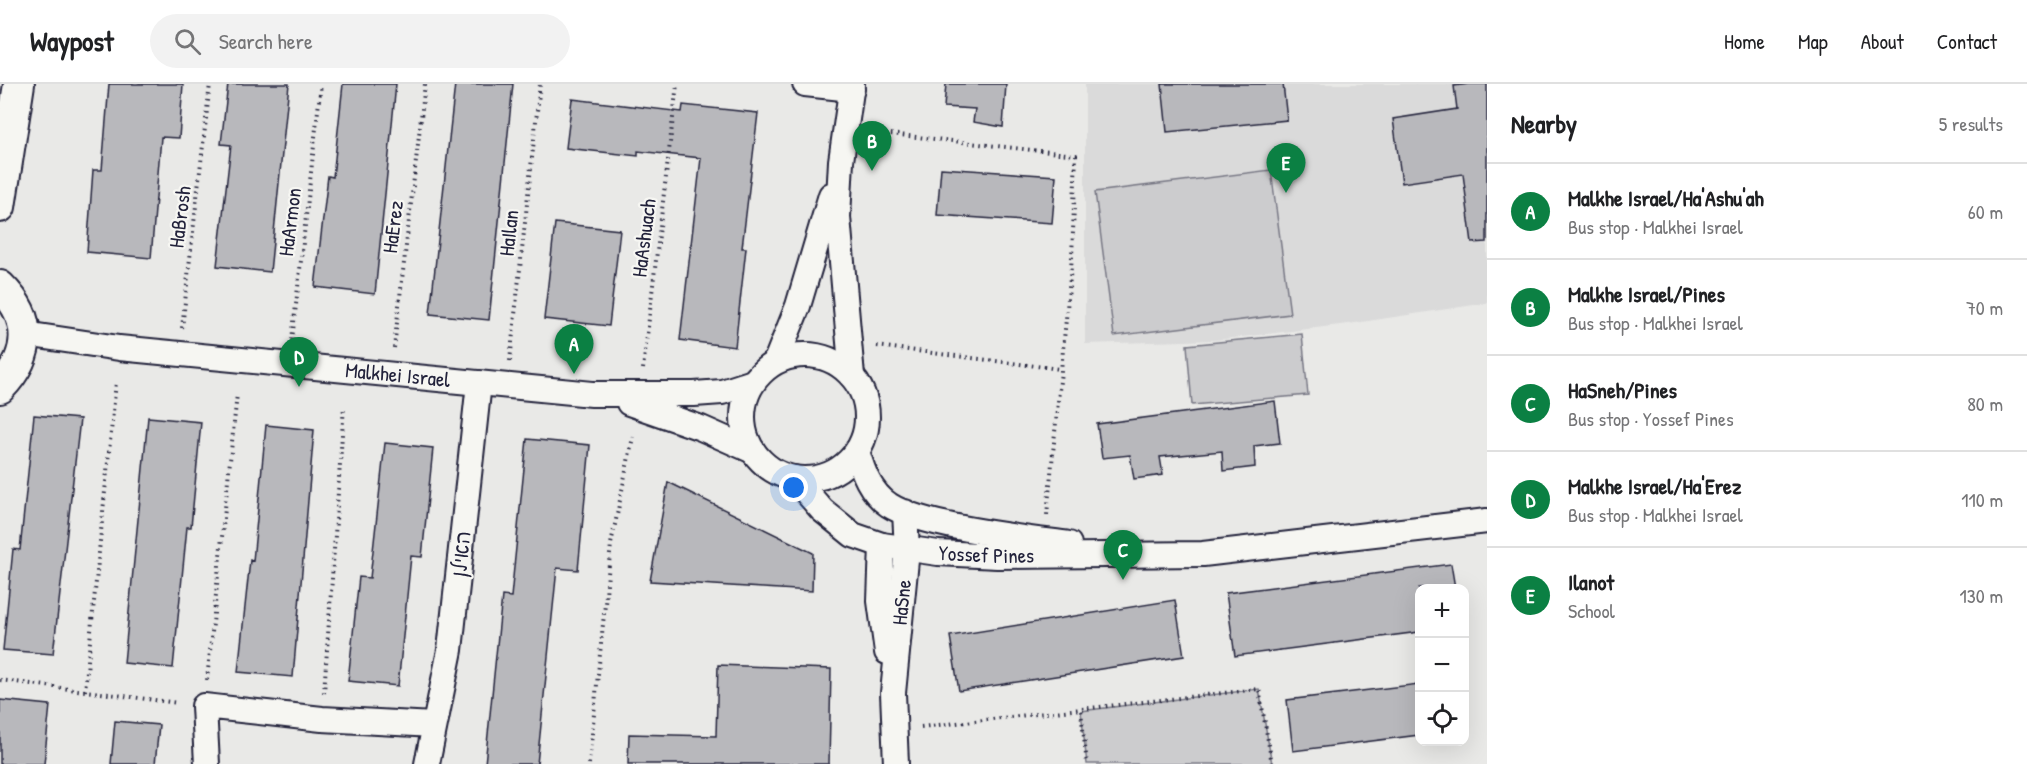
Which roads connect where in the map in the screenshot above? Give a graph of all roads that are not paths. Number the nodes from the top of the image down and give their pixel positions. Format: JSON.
{"nodes":[{"id":1,"x":19,"y":84,"type":"edge"},
{"id":2,"x":805,"y":84,"type":"edge"},
{"id":3,"x":852,"y":87,"type":"edge"},
{"id":4,"x":841,"y":161,"type":"junction"},
{"id":5,"x":0,"y":207,"type":"edge"},
{"id":6,"x":0,"y":286,"type":"edge"},
{"id":7,"x":25,"y":334,"type":"junction"},
{"id":8,"x":776,"y":362,"type":"junction"},
{"id":9,"x":852,"y":376,"type":"junction"},
{"id":10,"x":753,"y":382,"type":"junction"},
{"id":11,"x":479,"y":383,"type":"junction"},
{"id":12,"x":0,"y":388,"type":"edge"},
{"id":13,"x":592,"y":393,"type":"junction"},
{"id":14,"x":753,"y":451,"type":"junction"},
{"id":15,"x":857,"y":451,"type":"junction"},
{"id":16,"x":794,"y":478,"type":"junction"},
{"id":17,"x":905,"y":512,"type":"junction"},
{"id":18,"x":1487,"y":521,"type":"edge"},
{"id":19,"x":882,"y":545,"type":"junction"},
{"id":20,"x":907,"y":550,"type":"junction"},
{"id":21,"x":1203,"y":554,"type":"junction"},
{"id":22,"x":893,"y":693,"type":"junction"},
{"id":23,"x":434,"y":725,"type":"junction"},
{"id":24,"x":207,"y":764,"type":"edge"},
{"id":25,"x":427,"y":764,"type":"edge"},
{"id":26,"x":896,"y":764,"type":"edge"}],
"edges":[{"from":1,"to":5,"type":"street"},
{"from":2,"to":3,"type":"street"},
{"from":3,"to":4,"type":"street"},
{"from":4,"to":8,"type":"street"},
{"from":4,"to":9,"type":"street"},
{"from":6,"to":7,"type":"street"},
{"from":7,"to":11,"type":"street","name":"Malkhei Israel"},
{"from":7,"to":12,"type":"street"},
{"from":8,"to":9,"type":"street"},
{"from":8,"to":10,"type":"street"},
{"from":9,"to":15,"type":"street"},
{"from":10,"to":13,"type":"street","name":"Malkhei Israel"},
{"from":10,"to":14,"type":"street"},
{"from":11,"to":13,"type":"street","name":"Malkhei Israel"},
{"from":11,"to":23,"type":"street","name":"האילן"},
{"from":13,"to":14,"type":"street","name":"Malkhei Israel"},
{"from":14,"to":16,"type":"street"},
{"from":15,"to":16,"type":"street"},
{"from":15,"to":17,"type":"street","name":"Yossef Pines"},
{"from":16,"to":19,"type":"street","name":"Yossef Pines"},
{"from":17,"to":20,"type":"street","name":"HaSne"},
{"from":17,"to":21,"type":"street","name":"Yossef Pines"},
{"from":18,"to":21,"type":"street","name":"Yossef Pines"},
{"from":19,"to":20,"type":"street","name":"Yossef Pines"},
{"from":19,"to":22,"type":"street","name":"HaSne"},
{"from":20,"to":21,"type":"street","name":"Yossef Pines"},
{"from":20,"to":22,"type":"street","name":"HaSne"},
{"from":22,"to":26,"type":"street","name":"HaSne"},
{"from":23,"to":24,"type":"street"},
{"from":23,"to":25,"type":"street","name":"האילן"}]}
